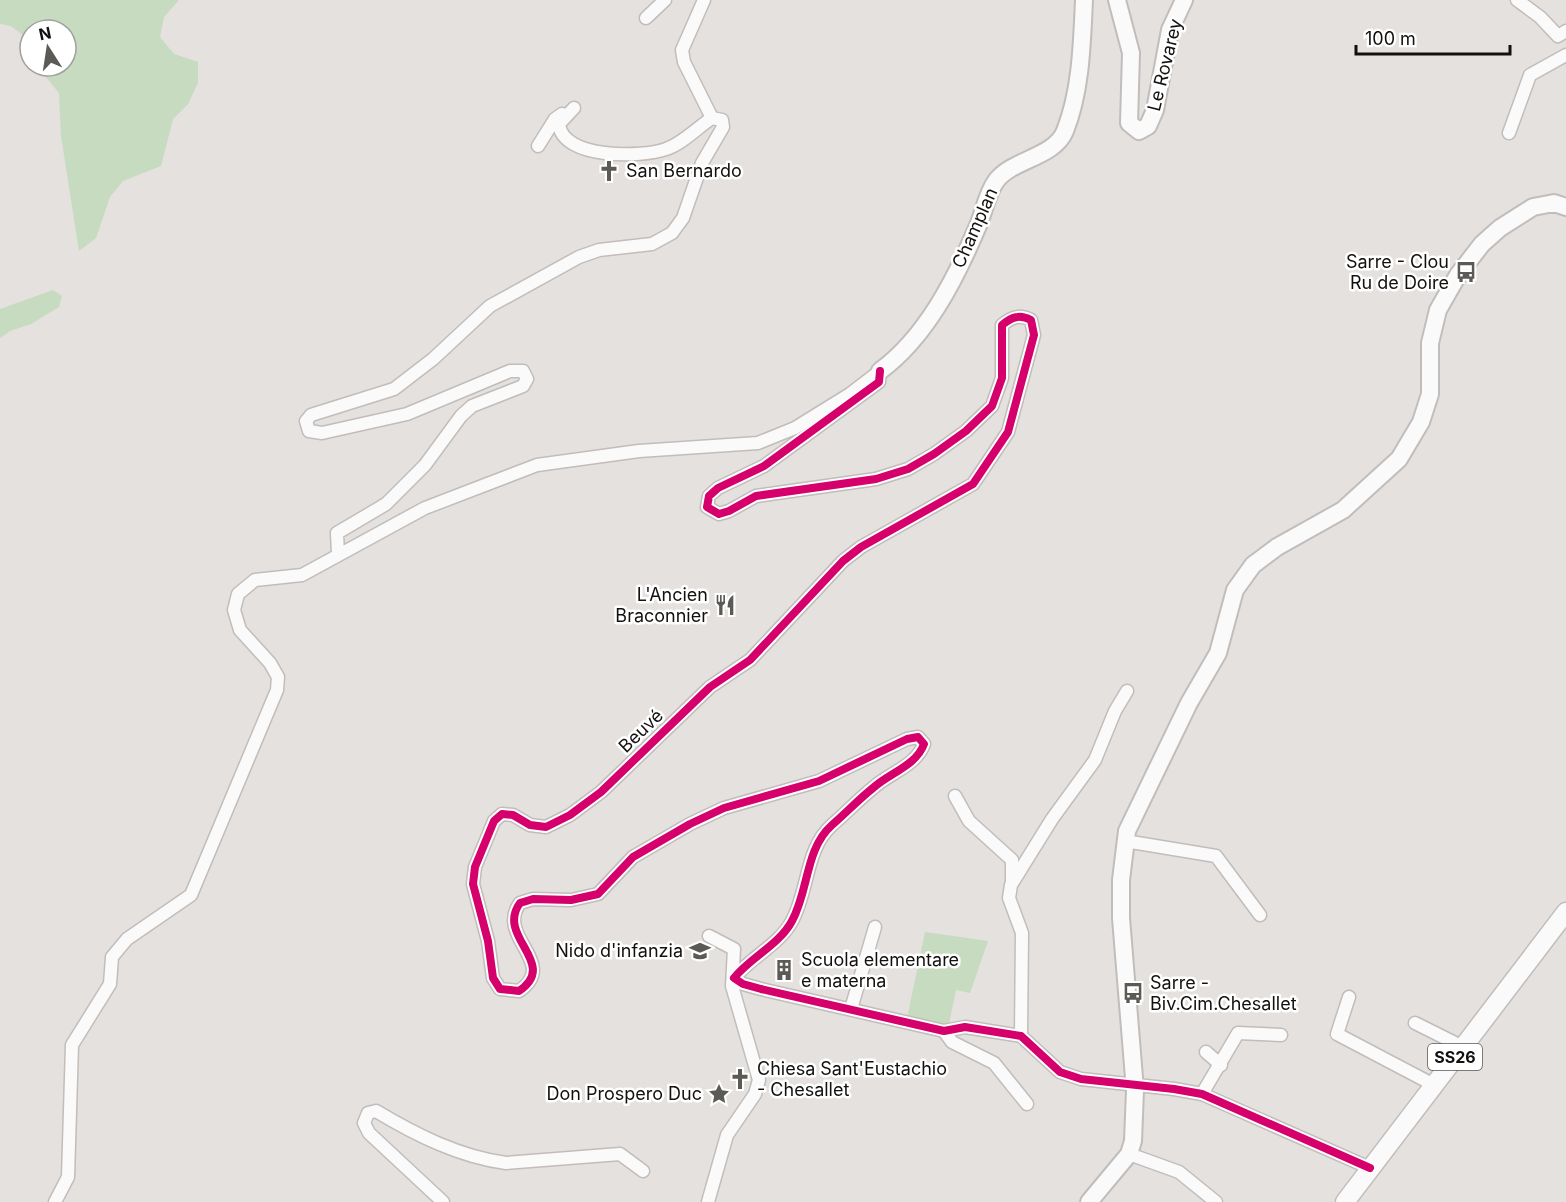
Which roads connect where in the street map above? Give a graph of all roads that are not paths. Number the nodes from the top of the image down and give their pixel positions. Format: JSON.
{"nodes":[{"id":1,"x":665,"y":0,"type":"edge"},
{"id":2,"x":704,"y":0,"type":"edge"},
{"id":3,"x":1084,"y":0,"type":"edge"},
{"id":4,"x":1117,"y":0,"type":"edge"},
{"id":5,"x":1184,"y":0,"type":"edge"},
{"id":6,"x":1517,"y":0,"type":"edge"},
{"id":7,"x":646,"y":18,"type":"dead end"},
{"id":8,"x":1566,"y":31,"type":"edge"},
{"id":9,"x":1566,"y":55,"type":"edge"},
{"id":10,"x":712,"y":118,"type":"junction"},
{"id":11,"x":1509,"y":133,"type":"dead end"},
{"id":12,"x":538,"y":146,"type":"dead end"},
{"id":13,"x":1566,"y":207,"type":"edge"},
{"id":14,"x":880,"y":371,"type":"junction"},
{"id":15,"x":338,"y":554,"type":"junction"},
{"id":16,"x":1127,"y":691,"type":"dead end"},
{"id":17,"x":955,"y":796,"type":"dead end"},
{"id":18,"x":1125,"y":841,"type":"junction"},
{"id":19,"x":1011,"y":885,"type":"junction"},
{"id":20,"x":1566,"y":912,"type":"edge"},
{"id":21,"x":1260,"y":915,"type":"dead end"},
{"id":22,"x":874,"y":927,"type":"dead end"},
{"id":23,"x":709,"y":936,"type":"dead end"},
{"id":24,"x":734,"y":978,"type":"junction"},
{"id":25,"x":1350,"y":997,"type":"dead end"},
{"id":26,"x":851,"y":1009,"type":"junction"},
{"id":27,"x":1415,"y":1023,"type":"dead end"},
{"id":28,"x":944,"y":1031,"type":"junction"},
{"id":29,"x":1281,"y":1035,"type":"dead end"},
{"id":30,"x":1021,"y":1036,"type":"junction"},
{"id":31,"x":1463,"y":1047,"type":"junction"},
{"id":32,"x":1206,"y":1052,"type":"dead end"},
{"id":33,"x":1221,"y":1065,"type":"junction"},
{"id":34,"x":1133,"y":1084,"type":"junction"},
{"id":35,"x":1434,"y":1085,"type":"junction"},
{"id":36,"x":1202,"y":1094,"type":"junction"},
{"id":37,"x":1027,"y":1104,"type":"dead end"},
{"id":38,"x":1129,"y":1154,"type":"junction"},
{"id":39,"x":1370,"y":1168,"type":"junction"},
{"id":40,"x":643,"y":1171,"type":"dead end"},
{"id":41,"x":55,"y":1202,"type":"edge"},
{"id":42,"x":443,"y":1202,"type":"edge"},
{"id":43,"x":708,"y":1202,"type":"edge"},
{"id":44,"x":1089,"y":1202,"type":"edge"},
{"id":45,"x":1216,"y":1202,"type":"edge"},
{"id":46,"x":1345,"y":1202,"type":"edge"}],
"edges":[{"from":1,"to":7,"type":"street"},
{"from":2,"to":10,"type":"street"},
{"from":3,"to":14,"type":"street","name":"Champlan"},
{"from":4,"to":5,"type":"street","name":"Le Rovarey"},
{"from":6,"to":8,"type":"street"},
{"from":9,"to":11,"type":"street"},
{"from":10,"to":12,"type":"street"},
{"from":10,"to":15,"type":"street"},
{"from":13,"to":18,"type":"street"},
{"from":14,"to":15,"type":"street"},
{"from":14,"to":24,"type":"street","name":"Beuvé"},
{"from":15,"to":41,"type":"street"},
{"from":16,"to":19,"type":"street"},
{"from":17,"to":19,"type":"street"},
{"from":18,"to":21,"type":"street"},
{"from":18,"to":34,"type":"street"},
{"from":19,"to":30,"type":"street"},
{"from":20,"to":31,"type":"main road","number":"SS26"},
{"from":22,"to":26,"type":"street"},
{"from":23,"to":24,"type":"street"},
{"from":24,"to":26,"type":"street"},
{"from":24,"to":43,"type":"street"},
{"from":25,"to":35,"type":"street"},
{"from":26,"to":28,"type":"street"},
{"from":27,"to":31,"type":"street"},
{"from":28,"to":30,"type":"street"},
{"from":28,"to":37,"type":"street"},
{"from":29,"to":33,"type":"street"},
{"from":30,"to":34,"type":"street"},
{"from":31,"to":35,"type":"main road","number":"SS26"},
{"from":32,"to":33,"type":"street"},
{"from":33,"to":36,"type":"street"},
{"from":34,"to":36,"type":"street"},
{"from":34,"to":38,"type":"street"},
{"from":35,"to":39,"type":"main road","number":"SS26"},
{"from":36,"to":39,"type":"street"},
{"from":38,"to":44,"type":"street"},
{"from":38,"to":45,"type":"street"},
{"from":39,"to":46,"type":"main road","number":"SS26"},
{"from":40,"to":42,"type":"street"}]}
